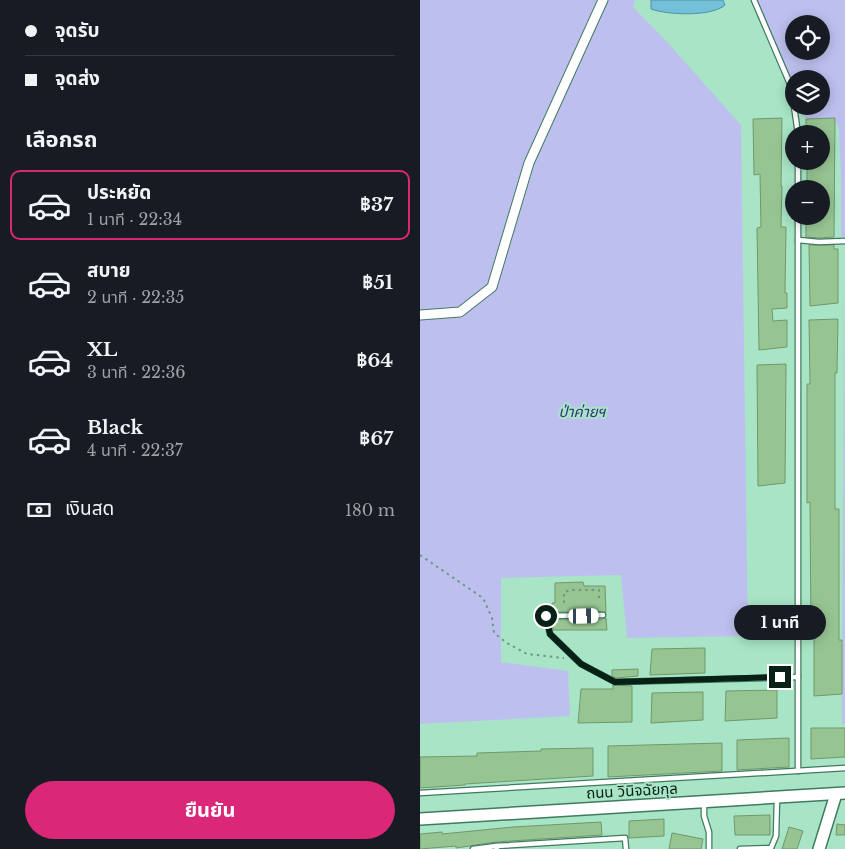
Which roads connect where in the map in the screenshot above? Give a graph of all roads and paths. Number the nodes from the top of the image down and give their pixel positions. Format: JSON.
{"nodes":[{"id":1,"x":603,"y":0,"type":"edge"},
{"id":2,"x":754,"y":0,"type":"edge"},
{"id":3,"x":785,"y":74,"type":"edge"},
{"id":4,"x":798,"y":225,"type":"edge"},
{"id":5,"x":798,"y":240,"type":"junction"},
{"id":6,"x":845,"y":241,"type":"edge"},
{"id":7,"x":420,"y":315,"type":"edge"},
{"id":8,"x":420,"y":554,"type":"edge"},
{"id":9,"x":599,"y":601,"type":"dead end"},
{"id":10,"x":564,"y":603,"type":"dead end"},
{"id":11,"x":603,"y":615,"type":"dead end"},
{"id":12,"x":563,"y":658,"type":"dead end"},
{"id":13,"x":798,"y":677,"type":"junction"},
{"id":14,"x":845,"y":768,"type":"edge"},
{"id":15,"x":798,"y":771,"type":"junction"},
{"id":16,"x":420,"y":793,"type":"edge"},
{"id":17,"x":840,"y":794,"type":"edge"},
{"id":18,"x":777,"y":797,"type":"junction"},
{"id":19,"x":704,"y":802,"type":"junction"},
{"id":20,"x":420,"y":818,"type":"edge"},
{"id":21,"x":496,"y":848,"type":"edge"},
{"id":22,"x":473,"y":849,"type":"edge"},
{"id":23,"x":626,"y":849,"type":"edge"},
{"id":24,"x":709,"y":849,"type":"edge"},
{"id":25,"x":740,"y":849,"type":"edge"},
{"id":26,"x":764,"y":849,"type":"edge"},
{"id":27,"x":819,"y":849,"type":"edge"}],
"edges":[{"from":1,"to":7,"type":"street"},
{"from":2,"to":3,"type":"lane"},
{"from":4,"to":5,"type":"lane"},
{"from":5,"to":6,"type":"lane"},
{"from":5,"to":13,"type":"lane"},
{"from":8,"to":12,"type":"path"},
{"from":9,"to":10,"type":"path"},
{"from":11,"to":13,"type":"lane"},
{"from":13,"to":15,"type":"lane"},
{"from":14,"to":15,"type":"lane"},
{"from":15,"to":16,"type":"lane"},
{"from":17,"to":18,"type":"street","name":"ถนน วินิจฉัยกุล"},
{"from":17,"to":27,"type":"street"},
{"from":18,"to":19,"type":"street","name":"ถนน วินิจฉัยกุล"},
{"from":18,"to":26,"type":"lane"},
{"from":19,"to":20,"type":"street","name":"ถนน วินิจฉัยกุล"},
{"from":19,"to":24,"type":"lane"},
{"from":21,"to":22,"type":"lane"},
{"from":21,"to":23,"type":"lane"},
{"from":25,"to":26,"type":"lane"}]}
